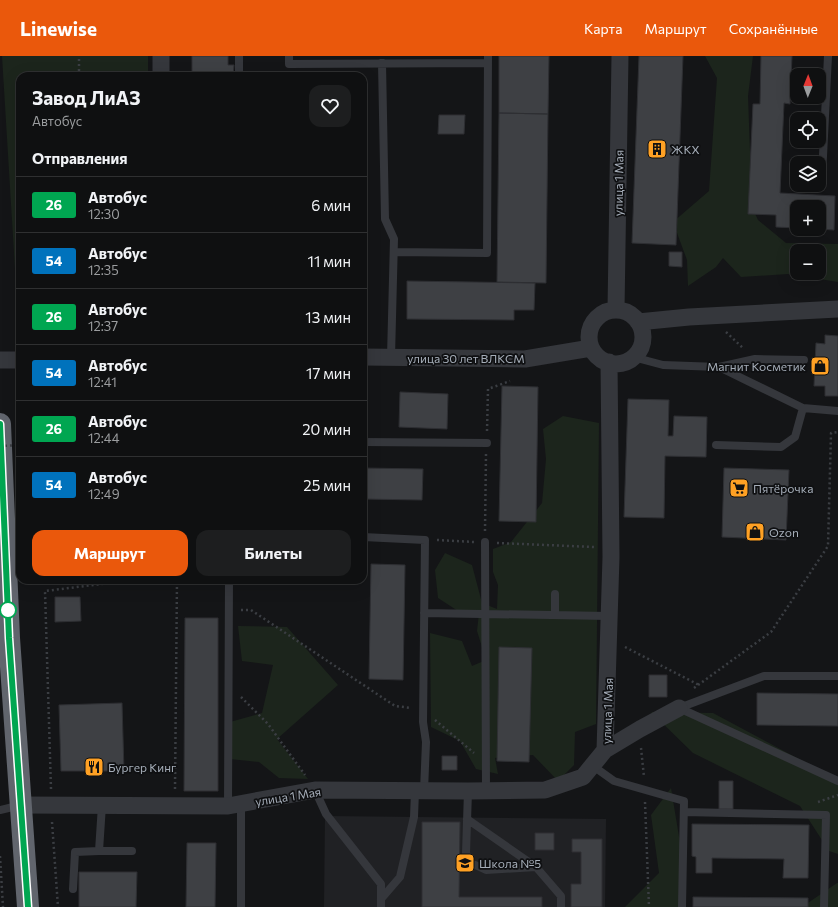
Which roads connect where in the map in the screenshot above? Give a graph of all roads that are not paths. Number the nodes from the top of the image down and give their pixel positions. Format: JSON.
{"nodes":[{"id":1,"x":161,"y":56,"type":"edge"},
{"id":2,"x":239,"y":56,"type":"edge"},
{"id":3,"x":289,"y":56,"type":"edge"},
{"id":4,"x":620,"y":56,"type":"edge"},
{"id":5,"x":828,"y":56,"type":"edge"},
{"id":6,"x":488,"y":60,"type":"edge"},
{"id":7,"x":382,"y":63,"type":"junction"},
{"id":8,"x":160,"y":72,"type":"edge"},
{"id":9,"x":239,"y":72,"type":"edge"},
{"id":10,"x":823,"y":156,"type":"edge"},
{"id":11,"x":394,"y":252,"type":"junction"},
{"id":12,"x":838,"y":309,"type":"edge"},
{"id":13,"x":616,"y":310,"type":"junction"},
{"id":14,"x":638,"y":322,"type":"junction"},
{"id":15,"x":591,"y":348,"type":"junction"},
{"id":16,"x":367,"y":357,"type":"edge"},
{"id":17,"x":391,"y":357,"type":"junction"},
{"id":18,"x":633,"y":357,"type":"junction"},
{"id":19,"x":0,"y":360,"type":"edge"},
{"id":20,"x":16,"y":360,"type":"edge"},
{"id":21,"x":804,"y":360,"type":"dead end"},
{"id":22,"x":609,"y":362,"type":"junction"},
{"id":23,"x":719,"y":367,"type":"junction"},
{"id":24,"x":803,"y":408,"type":"junction"},
{"id":25,"x":838,"y":411,"type":"edge"},
{"id":26,"x":0,"y":424,"type":"edge"},
{"id":27,"x":367,"y":442,"type":"edge"},
{"id":28,"x":487,"y":443,"type":"dead end"},
{"id":29,"x":716,"y":445,"type":"dead end"},
{"id":30,"x":367,"y":537,"type":"edge"},
{"id":31,"x":484,"y":542,"type":"road end"},
{"id":32,"x":229,"y":584,"type":"edge"},
{"id":33,"x":555,"y":594,"type":"dead end"},
{"id":34,"x":424,"y":613,"type":"junction"},
{"id":35,"x":485,"y":614,"type":"junction"},
{"id":36,"x":555,"y":615,"type":"junction"},
{"id":37,"x":609,"y":616,"type":"junction"},
{"id":38,"x":838,"y":676,"type":"edge"},
{"id":39,"x":679,"y":708,"type":"junction"},
{"id":40,"x":606,"y":750,"type":"junction"},
{"id":41,"x":592,"y":766,"type":"junction"},
{"id":42,"x":838,"y":781,"type":"edge"},
{"id":43,"x":315,"y":790,"type":"junction"},
{"id":44,"x":419,"y":791,"type":"junction"},
{"id":45,"x":468,"y":791,"type":"junction"},
{"id":46,"x":486,"y":791,"type":"junction"},
{"id":47,"x":102,"y":805,"type":"junction"},
{"id":48,"x":235,"y":805,"type":"junction"},
{"id":49,"x":10,"y":807,"type":"edge"},
{"id":50,"x":684,"y":812,"type":"junction"},
{"id":51,"x":467,"y":820,"type":"junction"},
{"id":52,"x":99,"y":851,"type":"junction"},
{"id":53,"x":132,"y":851,"type":"dead end"},
{"id":54,"x":536,"y":867,"type":"junction"},
{"id":55,"x":73,"y":889,"type":"dead end"},
{"id":56,"x":381,"y":903,"type":"edge"},
{"id":57,"x":28,"y":907,"type":"edge"},
{"id":58,"x":241,"y":907,"type":"edge"},
{"id":59,"x":561,"y":907,"type":"edge"},
{"id":60,"x":682,"y":907,"type":"edge"},
{"id":61,"x":824,"y":907,"type":"edge"}],
"edges":[{"from":1,"to":8,"type":"street"},
{"from":2,"to":9,"type":"lane"},
{"from":3,"to":7,"type":"lane"},
{"from":4,"to":13,"type":"street","name":"улица 1 Мая"},
{"from":5,"to":10,"type":"lane"},
{"from":6,"to":7,"type":"lane"},
{"from":6,"to":11,"type":"lane"},
{"from":7,"to":11,"type":"lane"},
{"from":11,"to":17,"type":"lane"},
{"from":12,"to":14,"type":"street"},
{"from":13,"to":14,"type":"street"},
{"from":13,"to":15,"type":"street"},
{"from":14,"to":18,"type":"street"},
{"from":15,"to":17,"type":"street","name":"улица 30 лет ВЛКСМ"},
{"from":15,"to":22,"type":"street"},
{"from":16,"to":17,"type":"street","name":"улица 30 лет ВЛКСМ"},
{"from":18,"to":22,"type":"street"},
{"from":18,"to":23,"type":"lane"},
{"from":19,"to":20,"type":"street"},
{"from":21,"to":23,"type":"lane"},
{"from":22,"to":37,"type":"street","name":"улица 1 Мая"},
{"from":23,"to":24,"type":"lane"},
{"from":24,"to":25,"type":"lane"},
{"from":24,"to":29,"type":"lane"},
{"from":26,"to":49,"type":"highway"},
{"from":27,"to":28,"type":"lane"},
{"from":30,"to":34,"type":"lane"},
{"from":31,"to":35,"type":"lane"},
{"from":32,"to":48,"type":"lane"},
{"from":33,"to":36,"type":"lane"},
{"from":34,"to":35,"type":"lane"},
{"from":34,"to":44,"type":"lane"},
{"from":35,"to":36,"type":"lane"},
{"from":35,"to":46,"type":"lane"},
{"from":36,"to":37,"type":"lane"},
{"from":37,"to":40,"type":"street","name":"улица 1 Мая"},
{"from":38,"to":39,"type":"lane"},
{"from":39,"to":40,"type":"street"},
{"from":39,"to":42,"type":"lane"},
{"from":40,"to":41,"type":"street","name":"улица 1 Мая"},
{"from":41,"to":46,"type":"street","name":"улица 1 Мая"},
{"from":41,"to":50,"type":"lane"},
{"from":43,"to":44,"type":"street","name":"улица 1 Мая"},
{"from":43,"to":48,"type":"street","name":"улица 1 Мая"},
{"from":43,"to":56,"type":"lane"},
{"from":44,"to":45,"type":"street","name":"улица 1 Мая"},
{"from":44,"to":56,"type":"lane"},
{"from":45,"to":46,"type":"street","name":"улица 1 Мая"},
{"from":45,"to":51,"type":"lane"},
{"from":47,"to":48,"type":"street","name":"улица 1 Мая"},
{"from":47,"to":49,"type":"street","name":"улица 1 Мая"},
{"from":47,"to":52,"type":"lane"},
{"from":48,"to":58,"type":"lane"},
{"from":49,"to":57,"type":"highway"},
{"from":50,"to":60,"type":"lane"},
{"from":50,"to":61,"type":"lane"},
{"from":51,"to":54,"type":"lane"},
{"from":51,"to":54,"type":"lane"},
{"from":52,"to":53,"type":"lane"},
{"from":52,"to":55,"type":"lane"},
{"from":54,"to":59,"type":"lane"}]}
